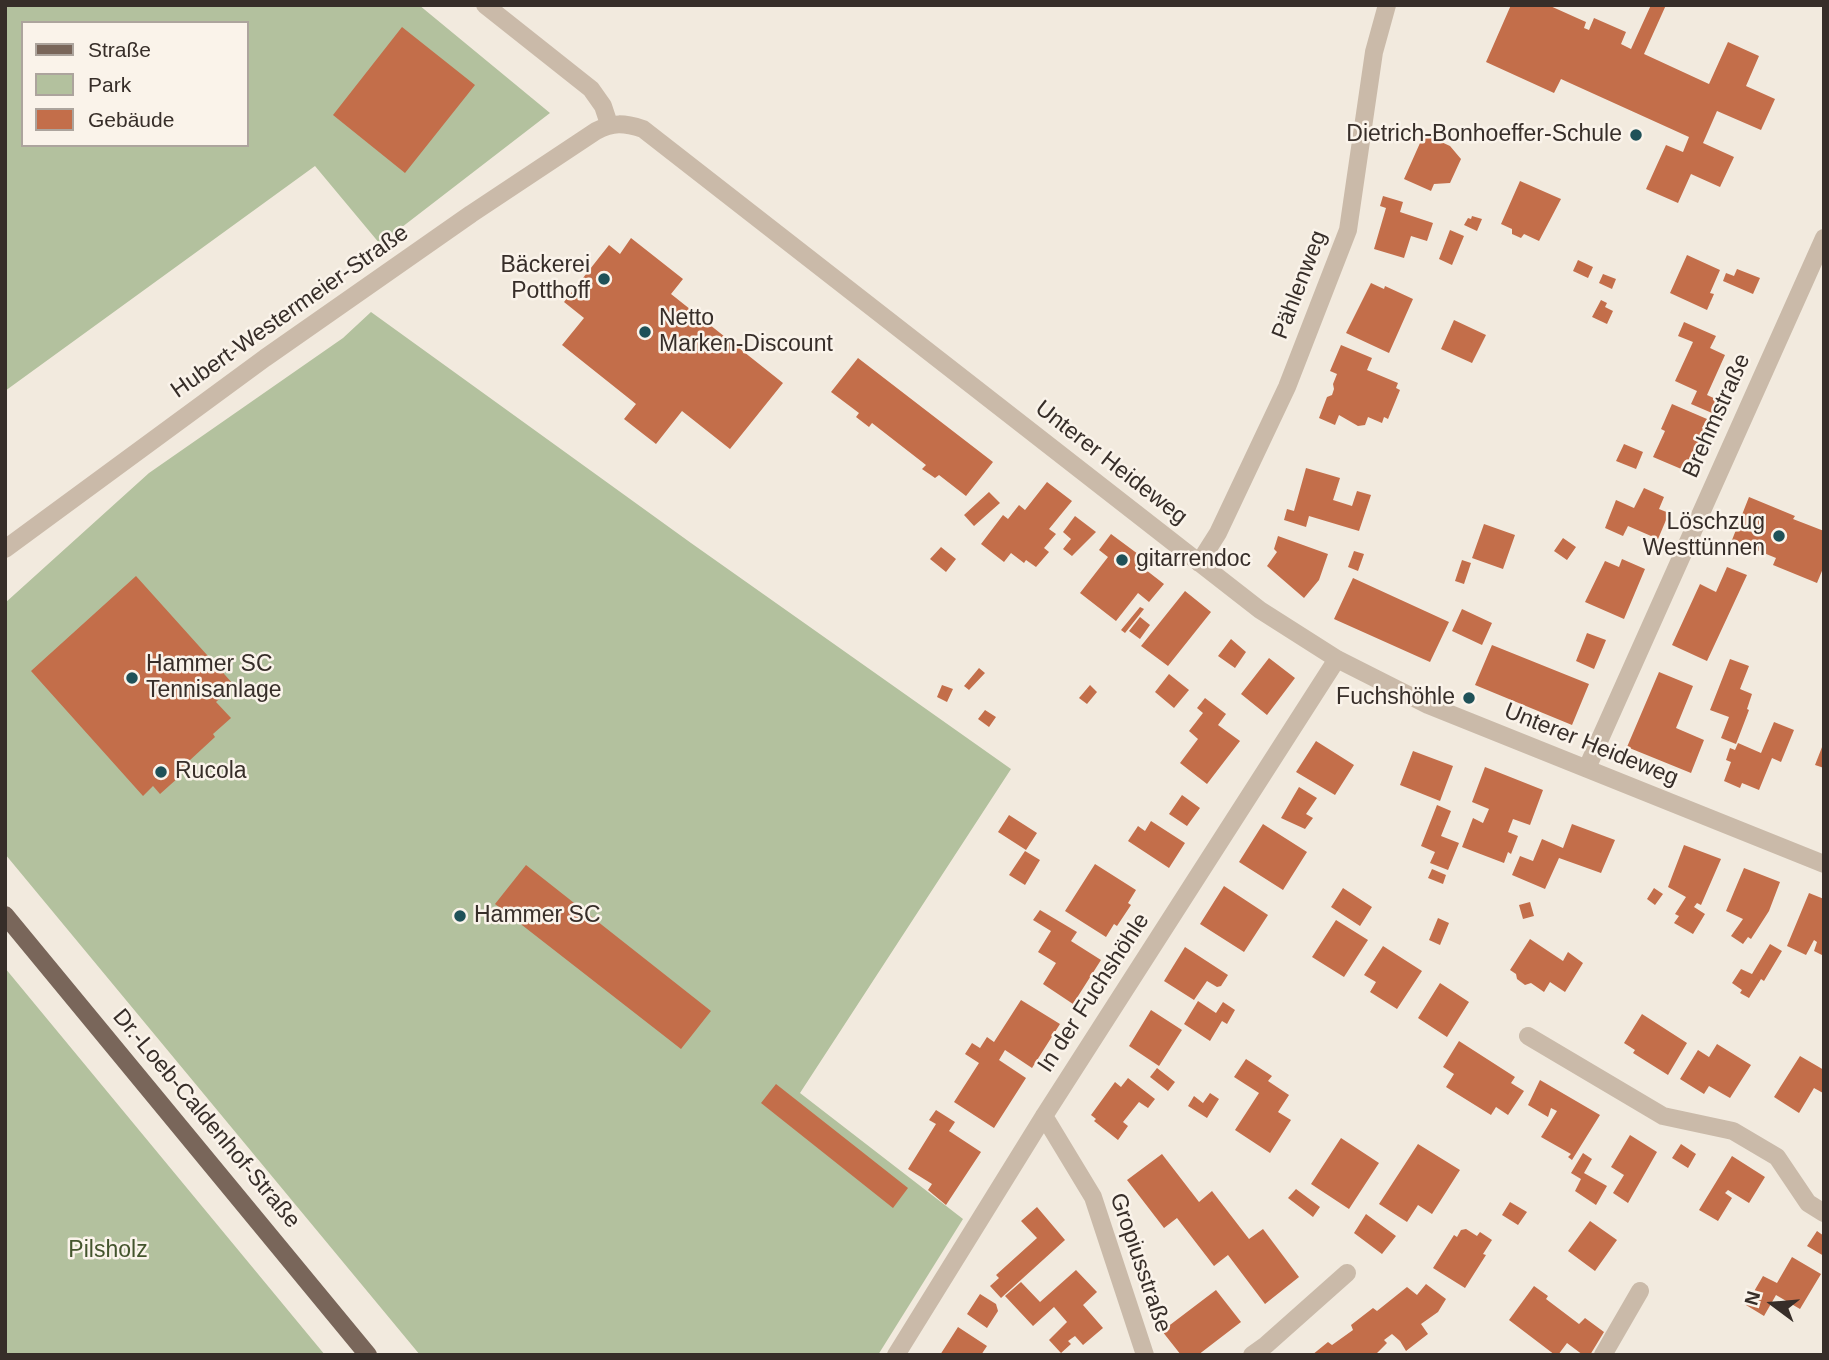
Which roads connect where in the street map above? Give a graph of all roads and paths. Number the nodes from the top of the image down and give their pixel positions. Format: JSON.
{"nodes":[{"id":1,"x":485,"y":5,"type":"edge"},
{"id":2,"x":1387,"y":5,"type":"edge"},
{"id":3,"x":609,"y":124,"type":"junction"},
{"id":4,"x":1824,"y":238,"type":"edge"},
{"id":5,"x":5,"y":549,"type":"edge"},
{"id":6,"x":1199,"y":563,"type":"junction"},
{"id":7,"x":1337,"y":659,"type":"junction"},
{"id":8,"x":1587,"y":768,"type":"junction"},
{"id":9,"x":1824,"y":864,"type":"edge"},
{"id":10,"x":5,"y":915,"type":"edge"},
{"id":11,"x":1528,"y":1036,"type":"dead end"},
{"id":12,"x":1044,"y":1116,"type":"junction"},
{"id":13,"x":1824,"y":1213,"type":"edge"},
{"id":14,"x":1347,"y":1273,"type":"dead end"},
{"id":15,"x":1640,"y":1291,"type":"dead end"},
{"id":16,"x":368,"y":1355,"type":"edge"},
{"id":17,"x":896,"y":1355,"type":"edge"},
{"id":18,"x":1145,"y":1355,"type":"edge"},
{"id":19,"x":1252,"y":1355,"type":"edge"},
{"id":20,"x":1602,"y":1355,"type":"edge"}],
"edges":[{"from":1,"to":3,"type":"street"},
{"from":2,"to":6,"type":"street","name":"Pählenweg"},
{"from":3,"to":5,"type":"street","name":"Hubert-Westermeier-Straße"},
{"from":3,"to":6,"type":"street","name":"Unterer Heideweg"},
{"from":4,"to":8,"type":"street","name":"Brehmstraße"},
{"from":6,"to":7,"type":"street","name":"Unterer Heideweg"},
{"from":7,"to":8,"type":"street","name":"Unterer Heideweg"},
{"from":7,"to":12,"type":"street","name":"In der Fuchshöhle"},
{"from":8,"to":9,"type":"street","name":"Unterer Heideweg"},
{"from":10,"to":16,"type":"main road","name":"Dr.-Loeb-Caldenhof-Straße"},
{"from":11,"to":13,"type":"street"},
{"from":12,"to":17,"type":"street","name":"In der Fuchshöhle"},
{"from":12,"to":18,"type":"street","name":"Gropiusstraße"},
{"from":14,"to":19,"type":"street"},
{"from":15,"to":20,"type":"street"}]}
